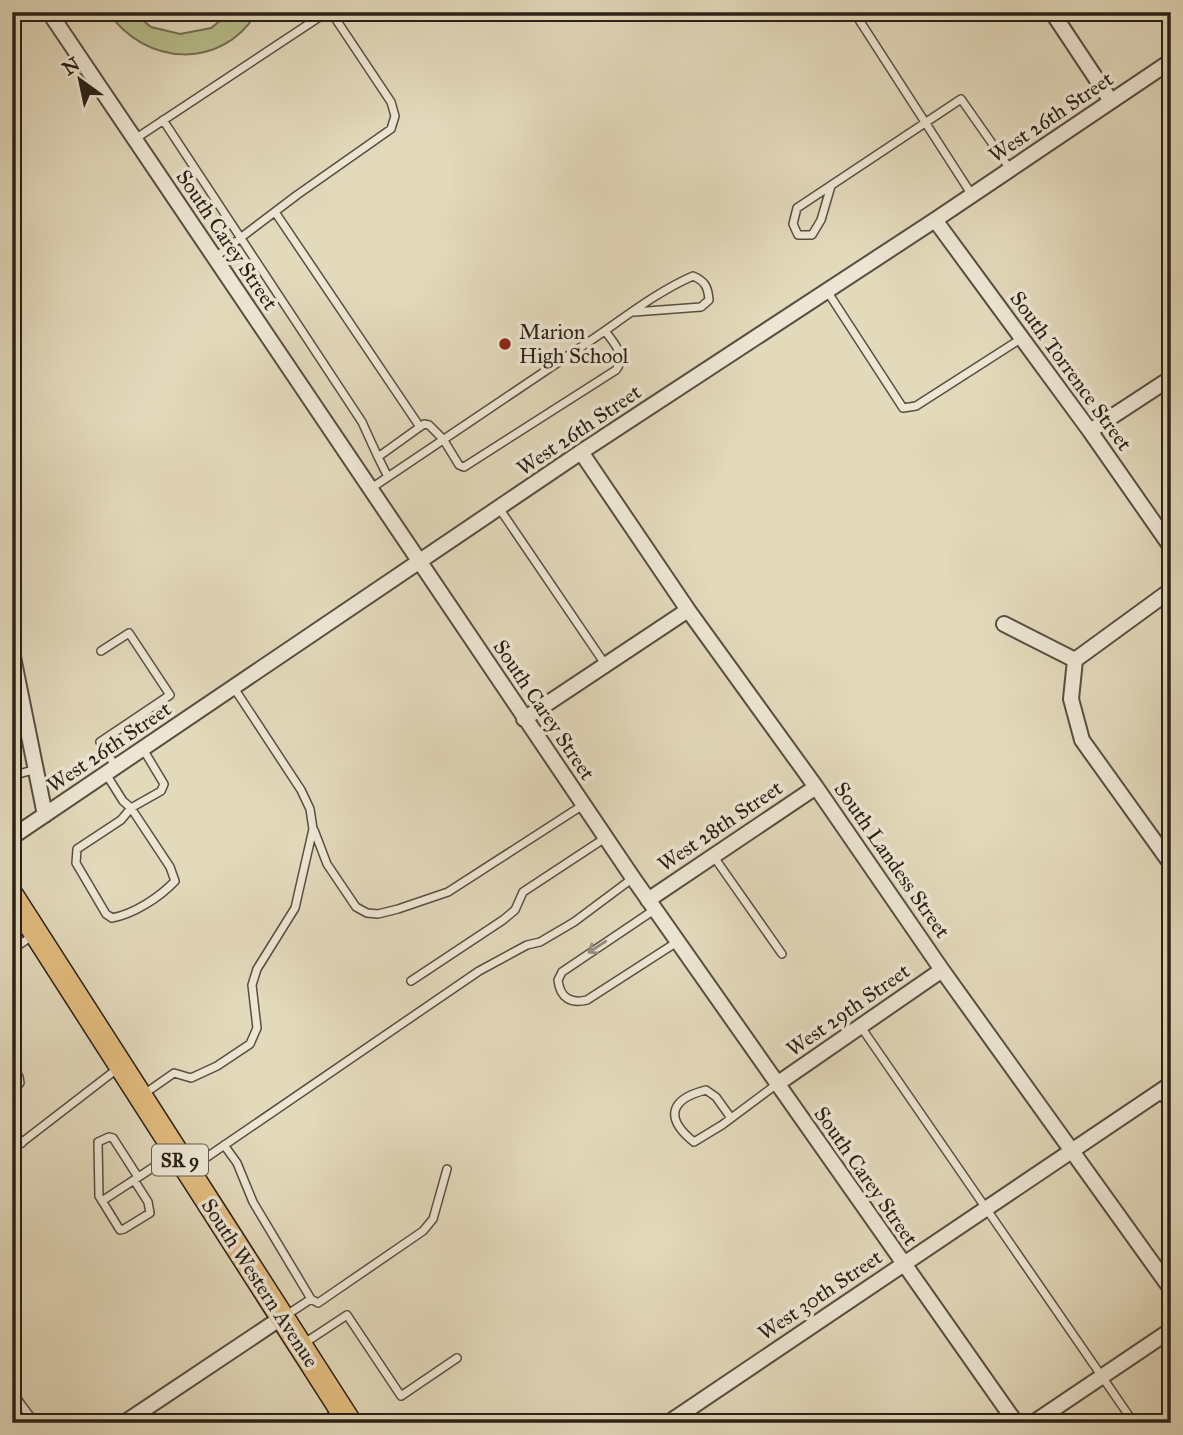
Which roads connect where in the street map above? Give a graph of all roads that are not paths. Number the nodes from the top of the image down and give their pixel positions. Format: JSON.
{"nodes":[{"id":1,"x":48,"y":12,"type":"edge"},
{"id":2,"x":329,"y":12,"type":"edge"},
{"id":3,"x":853,"y":12,"type":"edge"},
{"id":4,"x":1052,"y":12,"type":"edge"},
{"id":5,"x":1171,"y":61,"type":"edge"},
{"id":6,"x":1111,"y":102,"type":"junction"},
{"id":7,"x":163,"y":120,"type":"junction"},
{"id":8,"x":926,"y":123,"type":"junction"},
{"id":9,"x":134,"y":139,"type":"junction"},
{"id":10,"x":1010,"y":170,"type":"junction"},
{"id":11,"x":831,"y":186,"type":"junction"},
{"id":12,"x":973,"y":195,"type":"junction"},
{"id":13,"x":275,"y":212,"type":"junction"},
{"id":14,"x":935,"y":220,"type":"junction"},
{"id":15,"x":241,"y":237,"type":"junction"},
{"id":16,"x":214,"y":258,"type":"junction"},
{"id":17,"x":827,"y":291,"type":"junction"},
{"id":18,"x":634,"y":312,"type":"junction"},
{"id":19,"x":605,"y":331,"type":"junction"},
{"id":20,"x":1022,"y":338,"type":"junction"},
{"id":21,"x":1171,"y":378,"type":"edge"},
{"id":22,"x":420,"y":427,"type":"junction"},
{"id":23,"x":1090,"y":431,"type":"junction"},
{"id":24,"x":443,"y":439,"type":"junction"},
{"id":25,"x":581,"y":452,"type":"junction"},
{"id":26,"x":378,"y":457,"type":"junction"},
{"id":27,"x":388,"y":477,"type":"junction"},
{"id":28,"x":370,"y":489,"type":"junction"},
{"id":29,"x":499,"y":508,"type":"junction"},
{"id":30,"x":1171,"y":547,"type":"edge"},
{"id":31,"x":419,"y":563,"type":"junction"},
{"id":32,"x":1171,"y":590,"type":"edge"},
{"id":33,"x":688,"y":610,"type":"junction"},
{"id":34,"x":1004,"y":624,"type":"dead end"},
{"id":35,"x":101,"y":651,"type":"dead end"},
{"id":36,"x":12,"y":652,"type":"edge"},
{"id":37,"x":1075,"y":660,"type":"junction"},
{"id":38,"x":606,"y":664,"type":"junction"},
{"id":39,"x":234,"y":688,"type":"junction"},
{"id":40,"x":18,"y":710,"type":"edge"},
{"id":41,"x":524,"y":719,"type":"junction"},
{"id":42,"x":143,"y":749,"type":"junction"},
{"id":43,"x":36,"y":769,"type":"junction"},
{"id":44,"x":111,"y":771,"type":"junction"},
{"id":45,"x":12,"y":776,"type":"edge"},
{"id":46,"x":816,"y":788,"type":"junction"},
{"id":47,"x":583,"y":805,"type":"junction"},
{"id":48,"x":131,"y":808,"type":"junction"},
{"id":49,"x":45,"y":815,"type":"junction"},
{"id":50,"x":313,"y":829,"type":"junction"},
{"id":51,"x":12,"y":836,"type":"edge"},
{"id":52,"x":605,"y":838,"type":"junction"},
{"id":53,"x":714,"y":857,"type":"junction"},
{"id":54,"x":1171,"y":864,"type":"edge"},
{"id":55,"x":633,"y":878,"type":"junction"},
{"id":56,"x":12,"y":896,"type":"edge"},
{"id":57,"x":651,"y":905,"type":"junction"},
{"id":58,"x":36,"y":933,"type":"junction"},
{"id":59,"x":677,"y":942,"type":"junction"},
{"id":60,"x":12,"y":950,"type":"edge"},
{"id":61,"x":782,"y":954,"type":"dead end"},
{"id":62,"x":942,"y":970,"type":"junction"},
{"id":63,"x":411,"y":981,"type":"dead end"},
{"id":64,"x":861,"y":1027,"type":"junction"},
{"id":65,"x":12,"y":1066,"type":"edge"},
{"id":66,"x":121,"y":1066,"type":"junction"},
{"id":67,"x":777,"y":1084,"type":"junction"},
{"id":68,"x":1165,"y":1088,"type":"edge"},
{"id":69,"x":12,"y":1091,"type":"edge"},
{"id":70,"x":140,"y":1097,"type":"junction"},
{"id":71,"x":1171,"y":1109,"type":"edge"},
{"id":72,"x":732,"y":1118,"type":"junction"},
{"id":73,"x":12,"y":1130,"type":"edge"},
{"id":74,"x":22,"y":1143,"type":"junction"},
{"id":75,"x":224,"y":1146,"type":"junction"},
{"id":76,"x":12,"y":1150,"type":"edge"},
{"id":77,"x":1072,"y":1151,"type":"junction"},
{"id":78,"x":182,"y":1161,"type":"junction"},
{"id":79,"x":447,"y":1169,"type":"dead end"},
{"id":80,"x":136,"y":1179,"type":"junction"},
{"id":81,"x":102,"y":1201,"type":"junction"},
{"id":82,"x":987,"y":1208,"type":"junction"},
{"id":83,"x":903,"y":1265,"type":"junction"},
{"id":84,"x":1171,"y":1289,"type":"edge"},
{"id":85,"x":311,"y":1299,"type":"junction"},
{"id":86,"x":281,"y":1318,"type":"junction"},
{"id":87,"x":1171,"y":1330,"type":"edge"},
{"id":88,"x":300,"y":1346,"type":"junction"},
{"id":89,"x":457,"y":1358,"type":"dead end"},
{"id":90,"x":1101,"y":1377,"type":"junction"},
{"id":91,"x":12,"y":1392,"type":"edge"},
{"id":92,"x":346,"y":1416,"type":"edge"},
{"id":93,"x":35,"y":1423,"type":"edge"},
{"id":94,"x":124,"y":1423,"type":"edge"},
{"id":95,"x":242,"y":1423,"type":"edge"},
{"id":96,"x":265,"y":1423,"type":"edge"},
{"id":97,"x":320,"y":1423,"type":"edge"},
{"id":98,"x":668,"y":1423,"type":"edge"},
{"id":99,"x":1016,"y":1423,"type":"edge"},
{"id":100,"x":1033,"y":1423,"type":"edge"},
{"id":101,"x":1134,"y":1423,"type":"edge"}],
"edges":[{"from":1,"to":9,"type":"street","name":"South Carey Street"},
{"from":2,"to":7,"type":"lane"},
{"from":2,"to":13,"type":"lane"},
{"from":3,"to":8,"type":"lane"},
{"from":4,"to":6,"type":"street"},
{"from":5,"to":6,"type":"street","name":"West 26th Street"},
{"from":6,"to":10,"type":"street","name":"West 26th Street"},
{"from":7,"to":9,"type":"lane"},
{"from":7,"to":15,"type":"lane"},
{"from":8,"to":10,"type":"lane"},
{"from":8,"to":11,"type":"lane"},
{"from":8,"to":12,"type":"lane"},
{"from":9,"to":16,"type":"street","name":"South Carey Street"},
{"from":10,"to":12,"type":"street","name":"West 26th Street"},
{"from":11,"to":11,"type":"lane"},
{"from":12,"to":14,"type":"street","name":"West 26th Street"},
{"from":13,"to":15,"type":"lane"},
{"from":13,"to":22,"type":"lane"},
{"from":14,"to":17,"type":"street","name":"West 26th Street"},
{"from":14,"to":20,"type":"street","name":"South Torrence Street"},
{"from":15,"to":16,"type":"lane"},
{"from":15,"to":26,"type":"lane"},
{"from":16,"to":28,"type":"street","name":"South Carey Street"},
{"from":17,"to":20,"type":"lane"},
{"from":17,"to":25,"type":"street","name":"West 26th Street"},
{"from":18,"to":18,"type":"lane"},
{"from":18,"to":19,"type":"lane"},
{"from":19,"to":24,"type":"lane"},
{"from":19,"to":24,"type":"lane"},
{"from":20,"to":23,"type":"street","name":"South Torrence Street"},
{"from":21,"to":23,"type":"street"},
{"from":22,"to":24,"type":"lane"},
{"from":22,"to":26,"type":"lane"},
{"from":23,"to":30,"type":"street","name":"South Torrence Street"},
{"from":24,"to":27,"type":"lane"},
{"from":25,"to":29,"type":"street","name":"West 26th Street"},
{"from":25,"to":33,"type":"street","name":"South Landess Street"},
{"from":26,"to":27,"type":"lane"},
{"from":27,"to":28,"type":"lane"},
{"from":28,"to":31,"type":"street","name":"South Carey Street"},
{"from":29,"to":31,"type":"street","name":"West 26th Street"},
{"from":29,"to":38,"type":"lane"},
{"from":31,"to":39,"type":"street","name":"West 26th Street"},
{"from":31,"to":41,"type":"street","name":"South Carey Street"},
{"from":32,"to":37,"type":"street"},
{"from":33,"to":38,"type":"street"},
{"from":33,"to":46,"type":"street","name":"South Landess Street"},
{"from":34,"to":37,"type":"street"},
{"from":35,"to":44,"type":"lane"},
{"from":36,"to":40,"type":"street"},
{"from":37,"to":54,"type":"street"},
{"from":38,"to":41,"type":"street"},
{"from":39,"to":42,"type":"street","name":"West 26th Street"},
{"from":39,"to":50,"type":"lane"},
{"from":40,"to":43,"type":"street"},
{"from":41,"to":47,"type":"street","name":"South Carey Street"},
{"from":42,"to":44,"type":"street","name":"West 26th Street"},
{"from":42,"to":48,"type":"lane"},
{"from":43,"to":45,"type":"lane"},
{"from":43,"to":49,"type":"street"},
{"from":44,"to":48,"type":"lane"},
{"from":44,"to":49,"type":"street","name":"West 26th Street"},
{"from":46,"to":53,"type":"street","name":"West 28th Street"},
{"from":46,"to":62,"type":"street","name":"South Landess Street"},
{"from":47,"to":50,"type":"lane"},
{"from":47,"to":52,"type":"street","name":"South Carey Street"},
{"from":48,"to":48,"type":"lane"},
{"from":49,"to":51,"type":"street","name":"West 26th Street"},
{"from":50,"to":70,"type":"lane"},
{"from":52,"to":55,"type":"street","name":"South Carey Street"},
{"from":52,"to":63,"type":"lane"},
{"from":53,"to":57,"type":"street","name":"West 28th Street"},
{"from":53,"to":61,"type":"lane"},
{"from":55,"to":57,"type":"street","name":"South Carey Street"},
{"from":55,"to":75,"type":"lane"},
{"from":56,"to":58,"type":"highway","name":"South Western Avenue","number":"SR 9"},
{"from":57,"to":59,"type":"street","name":"South Carey Street"},
{"from":57,"to":59,"type":"lane","one_way":true},
{"from":58,"to":60,"type":"lane"},
{"from":58,"to":66,"type":"highway","name":"South Western Avenue","number":"SR 9"},
{"from":59,"to":67,"type":"street","name":"South Carey Street"},
{"from":62,"to":64,"type":"street","name":"West 29th Street"},
{"from":62,"to":77,"type":"street","name":"South Landess Street"},
{"from":64,"to":67,"type":"street","name":"West 29th Street"},
{"from":64,"to":82,"type":"lane"},
{"from":65,"to":69,"type":"lane"},
{"from":66,"to":70,"type":"highway","name":"South Western Avenue","number":"SR 9"},
{"from":66,"to":74,"type":"lane"},
{"from":67,"to":72,"type":"lane"},
{"from":67,"to":83,"type":"street","name":"South Carey Street"},
{"from":68,"to":71,"type":"lane"},
{"from":68,"to":77,"type":"street","name":"West 30th Street"},
{"from":70,"to":78,"type":"highway","name":"South Western Avenue","number":"SR 9"},
{"from":72,"to":72,"type":"lane"},
{"from":73,"to":74,"type":"lane"},
{"from":74,"to":76,"type":"lane"},
{"from":75,"to":78,"type":"lane"},
{"from":75,"to":85,"type":"lane"},
{"from":77,"to":82,"type":"street","name":"West 30th Street"},
{"from":77,"to":84,"type":"street","name":"South Landess Street"},
{"from":78,"to":80,"type":"lane"},
{"from":78,"to":86,"type":"highway","name":"South Western Avenue","number":"SR 9"},
{"from":79,"to":85,"type":"lane"},
{"from":80,"to":81,"type":"lane"},
{"from":80,"to":81,"type":"lane"},
{"from":80,"to":81,"type":"lane"},
{"from":82,"to":83,"type":"street","name":"West 30th Street"},
{"from":82,"to":90,"type":"lane"},
{"from":83,"to":98,"type":"street","name":"West 30th Street"},
{"from":83,"to":99,"type":"street","name":"South Carey Street"},
{"from":85,"to":86,"type":"lane"},
{"from":86,"to":88,"type":"highway","name":"South Western Avenue","number":"SR 9"},
{"from":86,"to":94,"type":"street"},
{"from":87,"to":90,"type":"street"},
{"from":88,"to":89,"type":"lane"},
{"from":88,"to":92,"type":"highway","name":"South Western Avenue","number":"SR 9"},
{"from":90,"to":100,"type":"street"},
{"from":90,"to":101,"type":"lane"},
{"from":91,"to":93,"type":"lane"},
{"from":92,"to":97,"type":"lane"},
{"from":95,"to":96,"type":"lane"}]}
